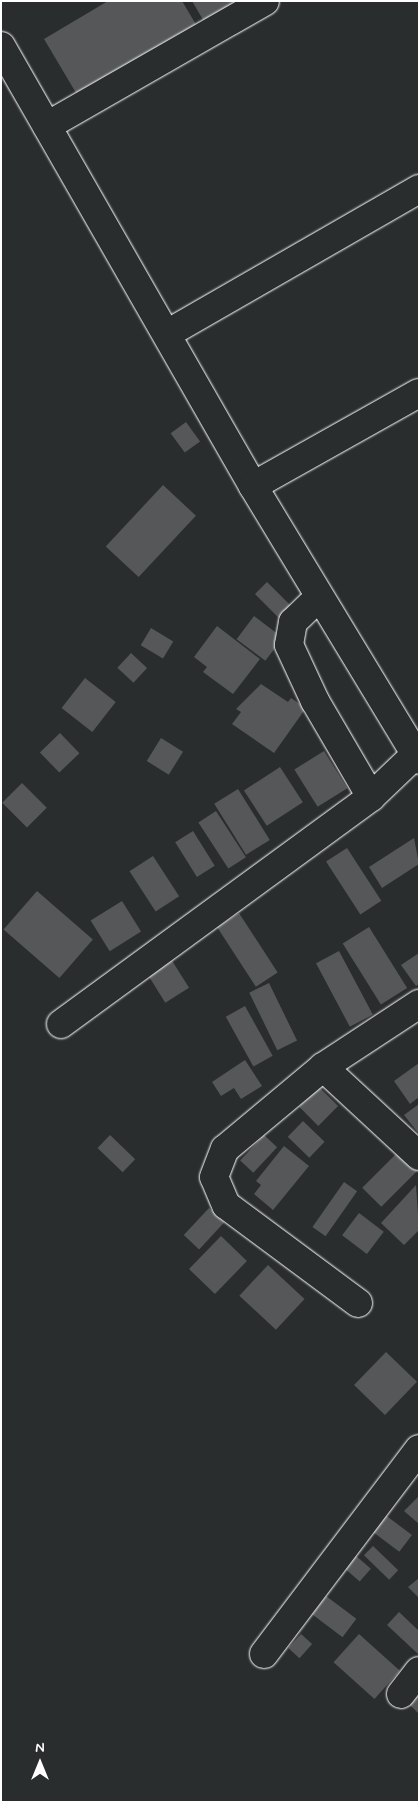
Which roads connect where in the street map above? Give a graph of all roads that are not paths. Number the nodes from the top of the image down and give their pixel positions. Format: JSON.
{"nodes":[{"id":1,"x":265,"y":1,"type":"edge"},
{"id":2,"x":1,"y":46,"type":"edge"},
{"id":3,"x":47,"y":126,"type":"junction"},
{"id":4,"x":419,"y":189,"type":"edge"},
{"id":5,"x":167,"y":334,"type":"junction"},
{"id":6,"x":419,"y":393,"type":"edge"},
{"id":7,"x":253,"y":486,"type":"junction"},
{"id":8,"x":319,"y":597,"type":"junction"},
{"id":9,"x":417,"y":757,"type":"edge"},
{"id":10,"x":371,"y":797,"type":"junction"},
{"id":11,"x":419,"y":1004,"type":"edge"},
{"id":12,"x":62,"y":1024,"type":"dead end"},
{"id":13,"x":323,"y":1067,"type":"junction"},
{"id":14,"x":419,"y":1156,"type":"edge"},
{"id":15,"x":358,"y":1303,"type":"dead end"},
{"id":16,"x":419,"y":1449,"type":"edge"},
{"id":17,"x":264,"y":1654,"type":"dead end"},
{"id":18,"x":419,"y":1671,"type":"edge"},
{"id":19,"x":402,"y":1694,"type":"dead end"}],
"edges":[{"from":1,"to":3,"type":"street"},
{"from":2,"to":3,"type":"street"},
{"from":3,"to":5,"type":"street"},
{"from":4,"to":5,"type":"street"},
{"from":5,"to":7,"type":"street"},
{"from":6,"to":7,"type":"street"},
{"from":7,"to":8,"type":"street"},
{"from":8,"to":9,"type":"street"},
{"from":8,"to":10,"type":"street"},
{"from":9,"to":10,"type":"street"},
{"from":10,"to":12,"type":"street"},
{"from":11,"to":13,"type":"street"},
{"from":13,"to":14,"type":"street"},
{"from":13,"to":15,"type":"street"},
{"from":16,"to":17,"type":"street"},
{"from":18,"to":19,"type":"street"}]}
